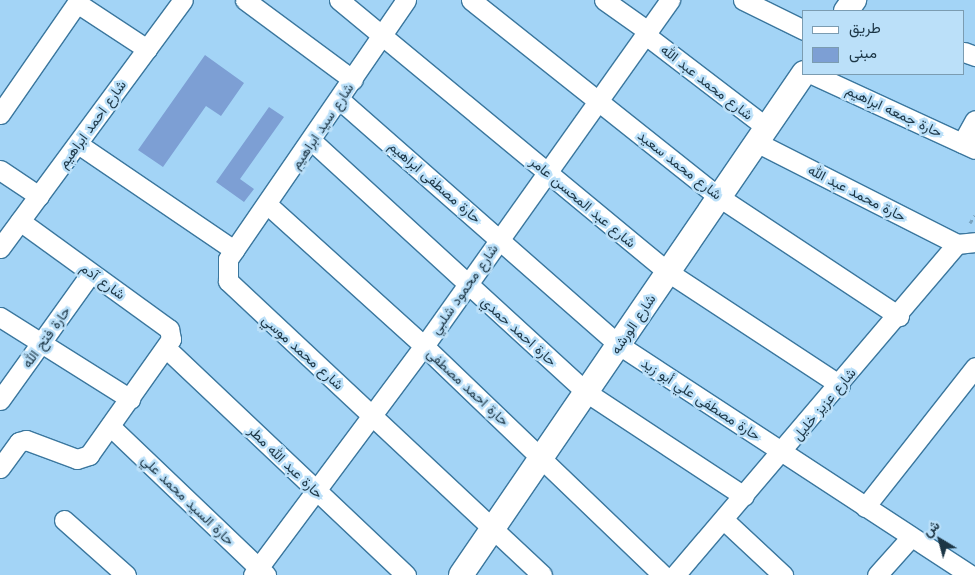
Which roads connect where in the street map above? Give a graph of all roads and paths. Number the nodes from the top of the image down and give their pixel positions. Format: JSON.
{"nodes":[{"id":1,"x":183,"y":0,"type":"edge"},
{"id":2,"x":245,"y":0,"type":"edge"},
{"id":3,"x":339,"y":0,"type":"edge"},
{"id":4,"x":406,"y":0,"type":"edge"},
{"id":5,"x":471,"y":0,"type":"edge"},
{"id":6,"x":604,"y":0,"type":"edge"},
{"id":7,"x":670,"y":0,"type":"edge"},
{"id":8,"x":743,"y":0,"type":"edge"},
{"id":9,"x":78,"y":2,"type":"edge"},
{"id":10,"x":802,"y":29,"type":"edge"},
{"id":11,"x":648,"y":34,"type":"junction"},
{"id":12,"x":382,"y":36,"type":"junction"},
{"id":13,"x":147,"y":48,"type":"junction"},
{"id":14,"x":802,"y":75,"type":"edge"},
{"id":15,"x":814,"y":75,"type":"edge"},
{"id":16,"x":353,"y":80,"type":"junction"},
{"id":17,"x":340,"y":100,"type":"junction"},
{"id":18,"x":598,"y":101,"type":"junction"},
{"id":19,"x":0,"y":114,"type":"edge"},
{"id":20,"x":975,"y":120,"type":"edge"},
{"id":21,"x":761,"y":135,"type":"junction"},
{"id":22,"x":312,"y":141,"type":"junction"},
{"id":23,"x":78,"y":144,"type":"junction"},
{"id":24,"x":969,"y":146,"type":"edge"},
{"id":25,"x":0,"y":170,"type":"edge"},
{"id":26,"x":547,"y":172,"type":"junction"},
{"id":27,"x":39,"y":196,"type":"junction"},
{"id":28,"x":719,"y":197,"type":"junction"},
{"id":29,"x":268,"y":205,"type":"junction"},
{"id":30,"x":20,"y":221,"type":"junction"},
{"id":31,"x":500,"y":239,"type":"junction"},
{"id":32,"x":966,"y":243,"type":"edge"},
{"id":33,"x":0,"y":248,"type":"edge"},
{"id":34,"x":234,"y":250,"type":"junction"},
{"id":35,"x":668,"y":272,"type":"junction"},
{"id":36,"x":91,"y":273,"type":"junction"},
{"id":37,"x":468,"y":284,"type":"junction"},
{"id":38,"x":898,"y":316,"type":"junction"},
{"id":39,"x":0,"y":317,"type":"edge"},
{"id":40,"x":41,"y":343,"type":"junction"},
{"id":41,"x":619,"y":345,"type":"junction"},
{"id":42,"x":424,"y":346,"type":"junction"},
{"id":43,"x":167,"y":349,"type":"junction"},
{"id":44,"x":971,"y":379,"type":"edge"},
{"id":45,"x":840,"y":385,"type":"junction"},
{"id":46,"x":586,"y":392,"type":"junction"},
{"id":47,"x":130,"y":399,"type":"junction"},
{"id":48,"x":0,"y":400,"type":"edge"},
{"id":49,"x":372,"y":415,"type":"junction"},
{"id":50,"x":110,"y":426,"type":"junction"},
{"id":51,"x":783,"y":453,"type":"junction"},
{"id":52,"x":542,"y":456,"type":"junction"},
{"id":53,"x":0,"y":468,"type":"edge"},
{"id":54,"x":315,"y":491,"type":"junction"},
{"id":55,"x":744,"y":496,"type":"junction"},
{"id":56,"x":865,"y":506,"type":"junction"},
{"id":57,"x":64,"y":520,"type":"dead end"},
{"id":58,"x":724,"y":520,"type":"junction"},
{"id":59,"x":492,"y":528,"type":"junction"},
{"id":60,"x":912,"y":537,"type":"junction"},
{"id":61,"x":259,"y":572,"type":"edge"},
{"id":62,"x":126,"y":575,"type":"edge"},
{"id":63,"x":406,"y":575,"type":"edge"},
{"id":64,"x":461,"y":575,"type":"edge"},
{"id":65,"x":542,"y":575,"type":"edge"},
{"id":66,"x":664,"y":575,"type":"edge"},
{"id":67,"x":675,"y":575,"type":"edge"},
{"id":68,"x":783,"y":575,"type":"edge"},
{"id":69,"x":877,"y":575,"type":"edge"},
{"id":70,"x":970,"y":575,"type":"edge"}],
"edges":[{"from":1,"to":13,"type":"street","name":"شارع احمد ابراهيم"},
{"from":2,"to":16,"type":"street"},
{"from":3,"to":12,"type":"street","name":"شارع عبد المحسن عامر"},
{"from":4,"to":12,"type":"street","name":"شارع سيد ابراهيم"},
{"from":5,"to":18,"type":"street","name":"شارع محمد سعيد"},
{"from":6,"to":11,"type":"street","name":"شارع محمد عبد الله"},
{"from":7,"to":11,"type":"street","name":"شارع محمود شلبي"},
{"from":8,"to":10,"type":"street"},
{"from":9,"to":13,"type":"street"},
{"from":9,"to":19,"type":"street"},
{"from":11,"to":18,"type":"street","name":"شارع محمود شلبي"},
{"from":11,"to":21,"type":"street","name":"شارع محمد عبد الله"},
{"from":12,"to":16,"type":"street","name":"شارع سيد ابراهيم"},
{"from":12,"to":26,"type":"street","name":"شارع عبد المحسن عامر"},
{"from":13,"to":23,"type":"street","name":"شارع احمد ابراهيم"},
{"from":14,"to":21,"type":"street","name":"شارع الورشه"},
{"from":15,"to":24,"type":"street","name":"حارة جمعه ابراهيم"},
{"from":16,"to":17,"type":"street","name":"شارع سيد ابراهيم"},
{"from":17,"to":22,"type":"street","name":"شارع سيد ابراهيم"},
{"from":17,"to":31,"type":"street","name":"حارة مصطفى ابراهيم"},
{"from":18,"to":26,"type":"street","name":"شارع محمود شلبي"},
{"from":18,"to":28,"type":"street","name":"شارع محمد سعيد"},
{"from":20,"to":24,"type":"street"},
{"from":21,"to":28,"type":"street","name":"شارع الورشه"},
{"from":21,"to":32,"type":"street","name":"حارة محمد عبد الله"},
{"from":22,"to":29,"type":"street","name":"شارع سيد ابراهيم"},
{"from":22,"to":37,"type":"street","name":"حارة احمد حمدي"},
{"from":23,"to":27,"type":"street","name":"شارع احمد ابراهيم"},
{"from":23,"to":34,"type":"street"},
{"from":25,"to":27,"type":"street"},
{"from":26,"to":31,"type":"street","name":"شارع محمود شلبي"},
{"from":26,"to":35,"type":"street","name":"شارع عبد المحسن عامر"},
{"from":27,"to":30,"type":"street","name":"شارع احمد ابراهيم"},
{"from":28,"to":35,"type":"street","name":"شارع الورشه"},
{"from":28,"to":38,"type":"street","name":"شارع محمد سعيد"},
{"from":29,"to":34,"type":"street","name":"شارع سيد ابراهيم"},
{"from":29,"to":42,"type":"street","name":"حارة احمد مصطفى"},
{"from":30,"to":33,"type":"street","name":"شارع احمد ابراهيم"},
{"from":30,"to":36,"type":"street","name":"شارع آدم"},
{"from":31,"to":37,"type":"street","name":"شارع محمود شلبي"},
{"from":31,"to":41,"type":"street","name":"حارة مصطفى ابراهيم"},
{"from":32,"to":38,"type":"street","name":"شارع عزيز خليل"},
{"from":34,"to":49,"type":"street","name":"شارع محمد موسي"},
{"from":35,"to":41,"type":"street","name":"شارع الورشه"},
{"from":35,"to":45,"type":"street","name":"شارع عبد المحسن عامر"},
{"from":36,"to":40,"type":"street","name":"حارة فتح الله"},
{"from":36,"to":43,"type":"street","name":"شارع آدم"},
{"from":37,"to":42,"type":"street","name":"شارع محمود شلبي"},
{"from":37,"to":46,"type":"street","name":"حارة احمد حمدي"},
{"from":38,"to":45,"type":"street","name":"شارع عزيز خليل"},
{"from":39,"to":40,"type":"street"},
{"from":40,"to":47,"type":"street"},
{"from":40,"to":48,"type":"street","name":"حارة فتح الله"},
{"from":41,"to":46,"type":"street","name":"شارع الورشه"},
{"from":41,"to":51,"type":"street","name":"حارة مصطفى علي أبو زيد"},
{"from":42,"to":49,"type":"street","name":"شارع محمود شلبي"},
{"from":42,"to":52,"type":"street","name":"حارة احمد مصطفى"},
{"from":43,"to":47,"type":"street"},
{"from":43,"to":54,"type":"street","name":"حارة عبد الله مطر"},
{"from":44,"to":56,"type":"street"},
{"from":45,"to":51,"type":"street","name":"شارع عزيز خليل"},
{"from":46,"to":52,"type":"street","name":"شارع الورشه"},
{"from":46,"to":55,"type":"street","name":"حارة احمد حمدي"},
{"from":47,"to":50,"type":"street"},
{"from":49,"to":54,"type":"street","name":"شارع محمود شلبي"},
{"from":49,"to":59,"type":"street","name":"شارع محمد موسي"},
{"from":50,"to":53,"type":"street"},
{"from":50,"to":61,"type":"street","name":"حارة السيد محمد علي"},
{"from":51,"to":55,"type":"street","name":"شارع عزيز خليل"},
{"from":51,"to":56,"type":"street","name":"حارة مصطفى علي أبو زيد"},
{"from":52,"to":59,"type":"street","name":"شارع الورشه"},
{"from":52,"to":66,"type":"street","name":"حارة احمد مصطفى"},
{"from":54,"to":61,"type":"street","name":"شارع محمود شلبي"},
{"from":54,"to":63,"type":"street","name":"حارة عبد الله مطر"},
{"from":55,"to":58,"type":"street","name":"شارع عزيز خليل"},
{"from":56,"to":60,"type":"street","name":"حارة مصطفى علي أبو زيد"},
{"from":57,"to":62,"type":"street"},
{"from":58,"to":67,"type":"street","name":"شارع عزيز خليل"},
{"from":58,"to":68,"type":"street"},
{"from":59,"to":64,"type":"street","name":"شارع الورشه"},
{"from":59,"to":65,"type":"street","name":"شارع محمد موسي"},
{"from":60,"to":69,"type":"street"},
{"from":60,"to":70,"type":"street","name":"حارة مصطفى علي أبو زيد"}]}
